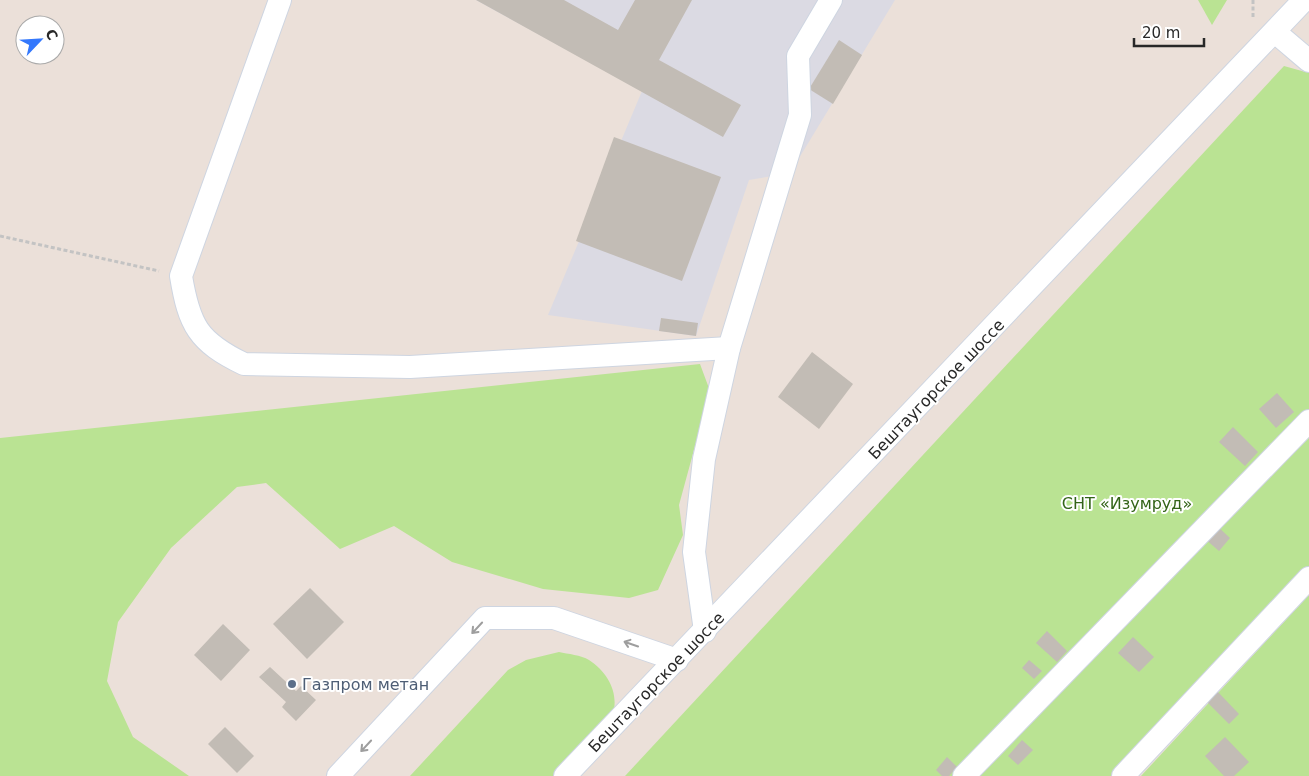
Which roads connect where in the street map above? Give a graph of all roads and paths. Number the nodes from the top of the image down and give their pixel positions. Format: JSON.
{"nodes":[{"id":1,"x":280,"y":0,"type":"edge"},
{"id":2,"x":831,"y":0,"type":"edge"},
{"id":3,"x":1304,"y":0,"type":"edge"},
{"id":4,"x":1275,"y":32,"type":"junction"},
{"id":5,"x":1309,"y":62,"type":"edge"},
{"id":6,"x":0,"y":236,"type":"edge"},
{"id":7,"x":182,"y":276,"type":"junction"},
{"id":8,"x":729,"y":348,"type":"junction"},
{"id":9,"x":1309,"y":421,"type":"edge"},
{"id":10,"x":1309,"y":578,"type":"edge"},
{"id":11,"x":705,"y":632,"type":"junction"},
{"id":12,"x":677,"y":660,"type":"junction"},
{"id":13,"x":338,"y":776,"type":"edge"},
{"id":14,"x":565,"y":776,"type":"edge"},
{"id":15,"x":964,"y":776,"type":"edge"},
{"id":16,"x":1123,"y":776,"type":"edge"}],
"edges":[{"from":1,"to":7,"type":"street"},
{"from":2,"to":8,"type":"street"},
{"from":3,"to":4,"type":"street","name":"Бештаугорское шоссе"},
{"from":4,"to":5,"type":"street"},
{"from":4,"to":11,"type":"street","name":"Бештаугорское шоссе"},
{"from":6,"to":7,"type":"path"},
{"from":7,"to":8,"type":"street"},
{"from":8,"to":11,"type":"street"},
{"from":9,"to":15,"type":"street"},
{"from":10,"to":16,"type":"street"},
{"from":11,"to":12,"type":"street","name":"Бештаугорское шоссе"},
{"from":12,"to":13,"type":"street","one_way":true},
{"from":12,"to":14,"type":"street","name":"Бештаугорское шоссе"}]}
